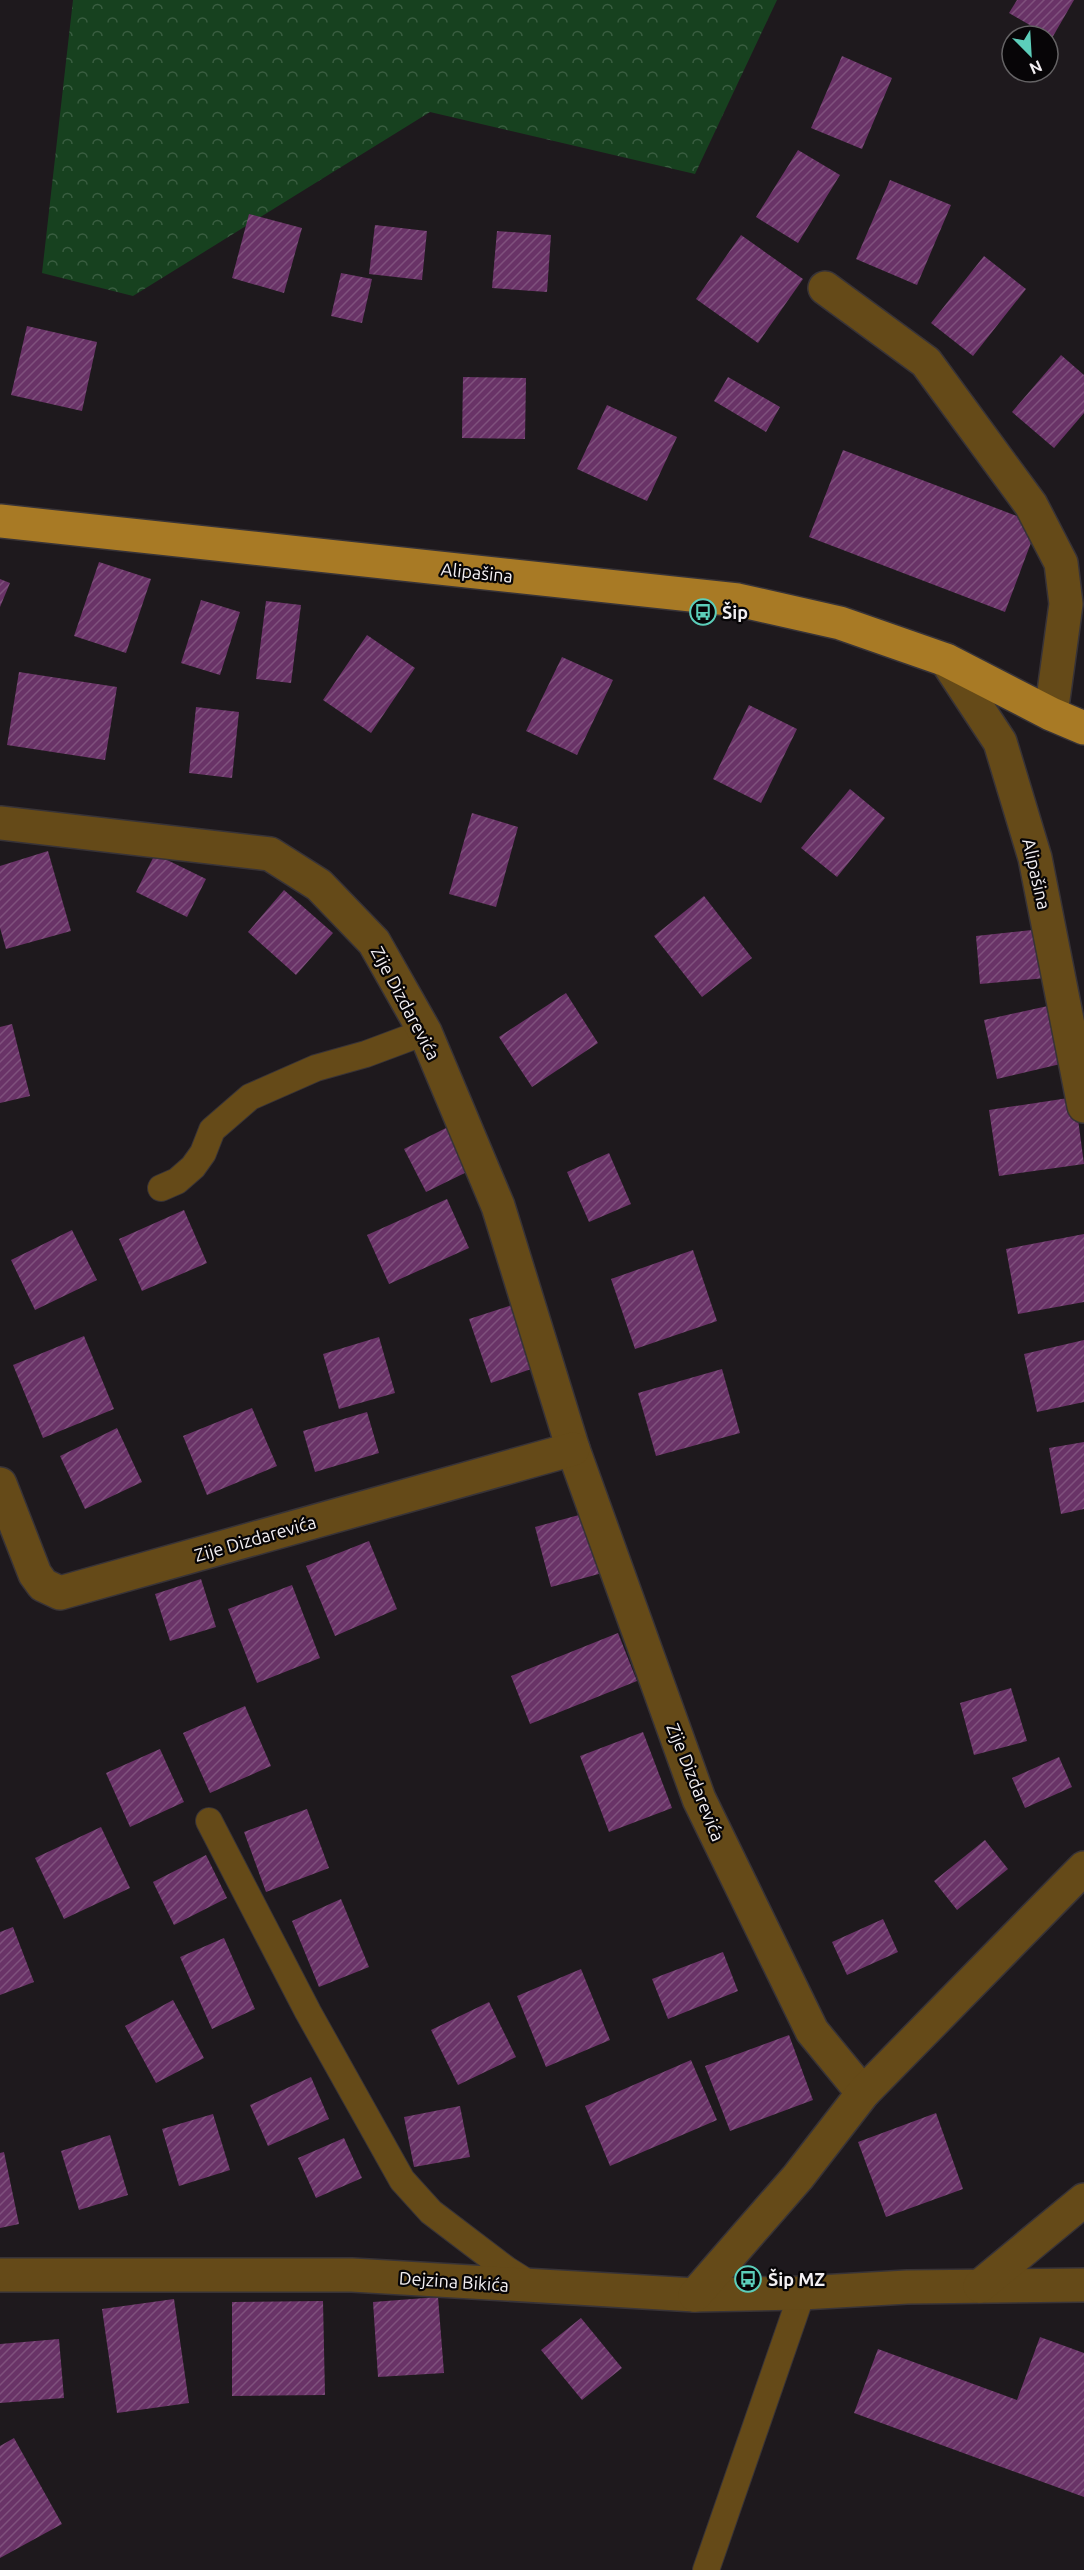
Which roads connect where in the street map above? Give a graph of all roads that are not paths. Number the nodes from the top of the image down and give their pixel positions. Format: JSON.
{"nodes":[{"id":1,"x":825,"y":288,"type":"dead end"},
{"id":2,"x":3,"y":515,"type":"edge"},
{"id":3,"x":946,"y":660,"type":"junction"},
{"id":4,"x":1051,"y":714,"type":"junction"},
{"id":5,"x":1084,"y":728,"type":"edge"},
{"id":6,"x":0,"y":823,"type":"edge"},
{"id":7,"x":425,"y":1032,"type":"junction"},
{"id":8,"x":1084,"y":1106,"type":"edge"},
{"id":9,"x":161,"y":1188,"type":"dead end"},
{"id":10,"x":573,"y":1449,"type":"junction"},
{"id":11,"x":0,"y":1484,"type":"edge"},
{"id":12,"x":209,"y":1821,"type":"dead end"},
{"id":13,"x":1084,"y":1868,"type":"edge"},
{"id":14,"x":863,"y":2093,"type":"junction"},
{"id":15,"x":1084,"y":2200,"type":"edge"},
{"id":16,"x":0,"y":2276,"type":"edge"},
{"id":17,"x":1084,"y":2285,"type":"edge"},
{"id":18,"x":533,"y":2286,"type":"junction"},
{"id":19,"x":980,"y":2286,"type":"junction"},
{"id":20,"x":802,"y":2293,"type":"junction"},
{"id":21,"x":695,"y":2295,"type":"junction"},
{"id":22,"x":706,"y":2570,"type":"edge"}],
"edges":[{"from":1,"to":4,"type":"street"},
{"from":2,"to":3,"type":"main road","name":"Alipašina"},
{"from":3,"to":4,"type":"main road","name":"Alipašina"},
{"from":3,"to":8,"type":"street","name":"Alipašina"},
{"from":4,"to":5,"type":"main road","name":"Alipašina"},
{"from":6,"to":7,"type":"street","name":"Zije Dizdarevića"},
{"from":7,"to":9,"type":"lane"},
{"from":7,"to":10,"type":"street","name":"Zije Dizdarevića"},
{"from":10,"to":11,"type":"street","name":"Zije Dizdarevića"},
{"from":10,"to":14,"type":"street","name":"Zije Dizdarevića"},
{"from":12,"to":18,"type":"lane"},
{"from":13,"to":14,"type":"street"},
{"from":14,"to":21,"type":"street"},
{"from":15,"to":19,"type":"street"},
{"from":16,"to":18,"type":"street","name":"Dejzina Bikića"},
{"from":17,"to":19,"type":"street","name":"Dejzina Bikića"},
{"from":18,"to":21,"type":"street","name":"Dejzina Bikića"},
{"from":19,"to":20,"type":"street","name":"Dejzina Bikića"},
{"from":20,"to":21,"type":"street","name":"Dejzina Bikića"},
{"from":20,"to":22,"type":"lane"}]}
